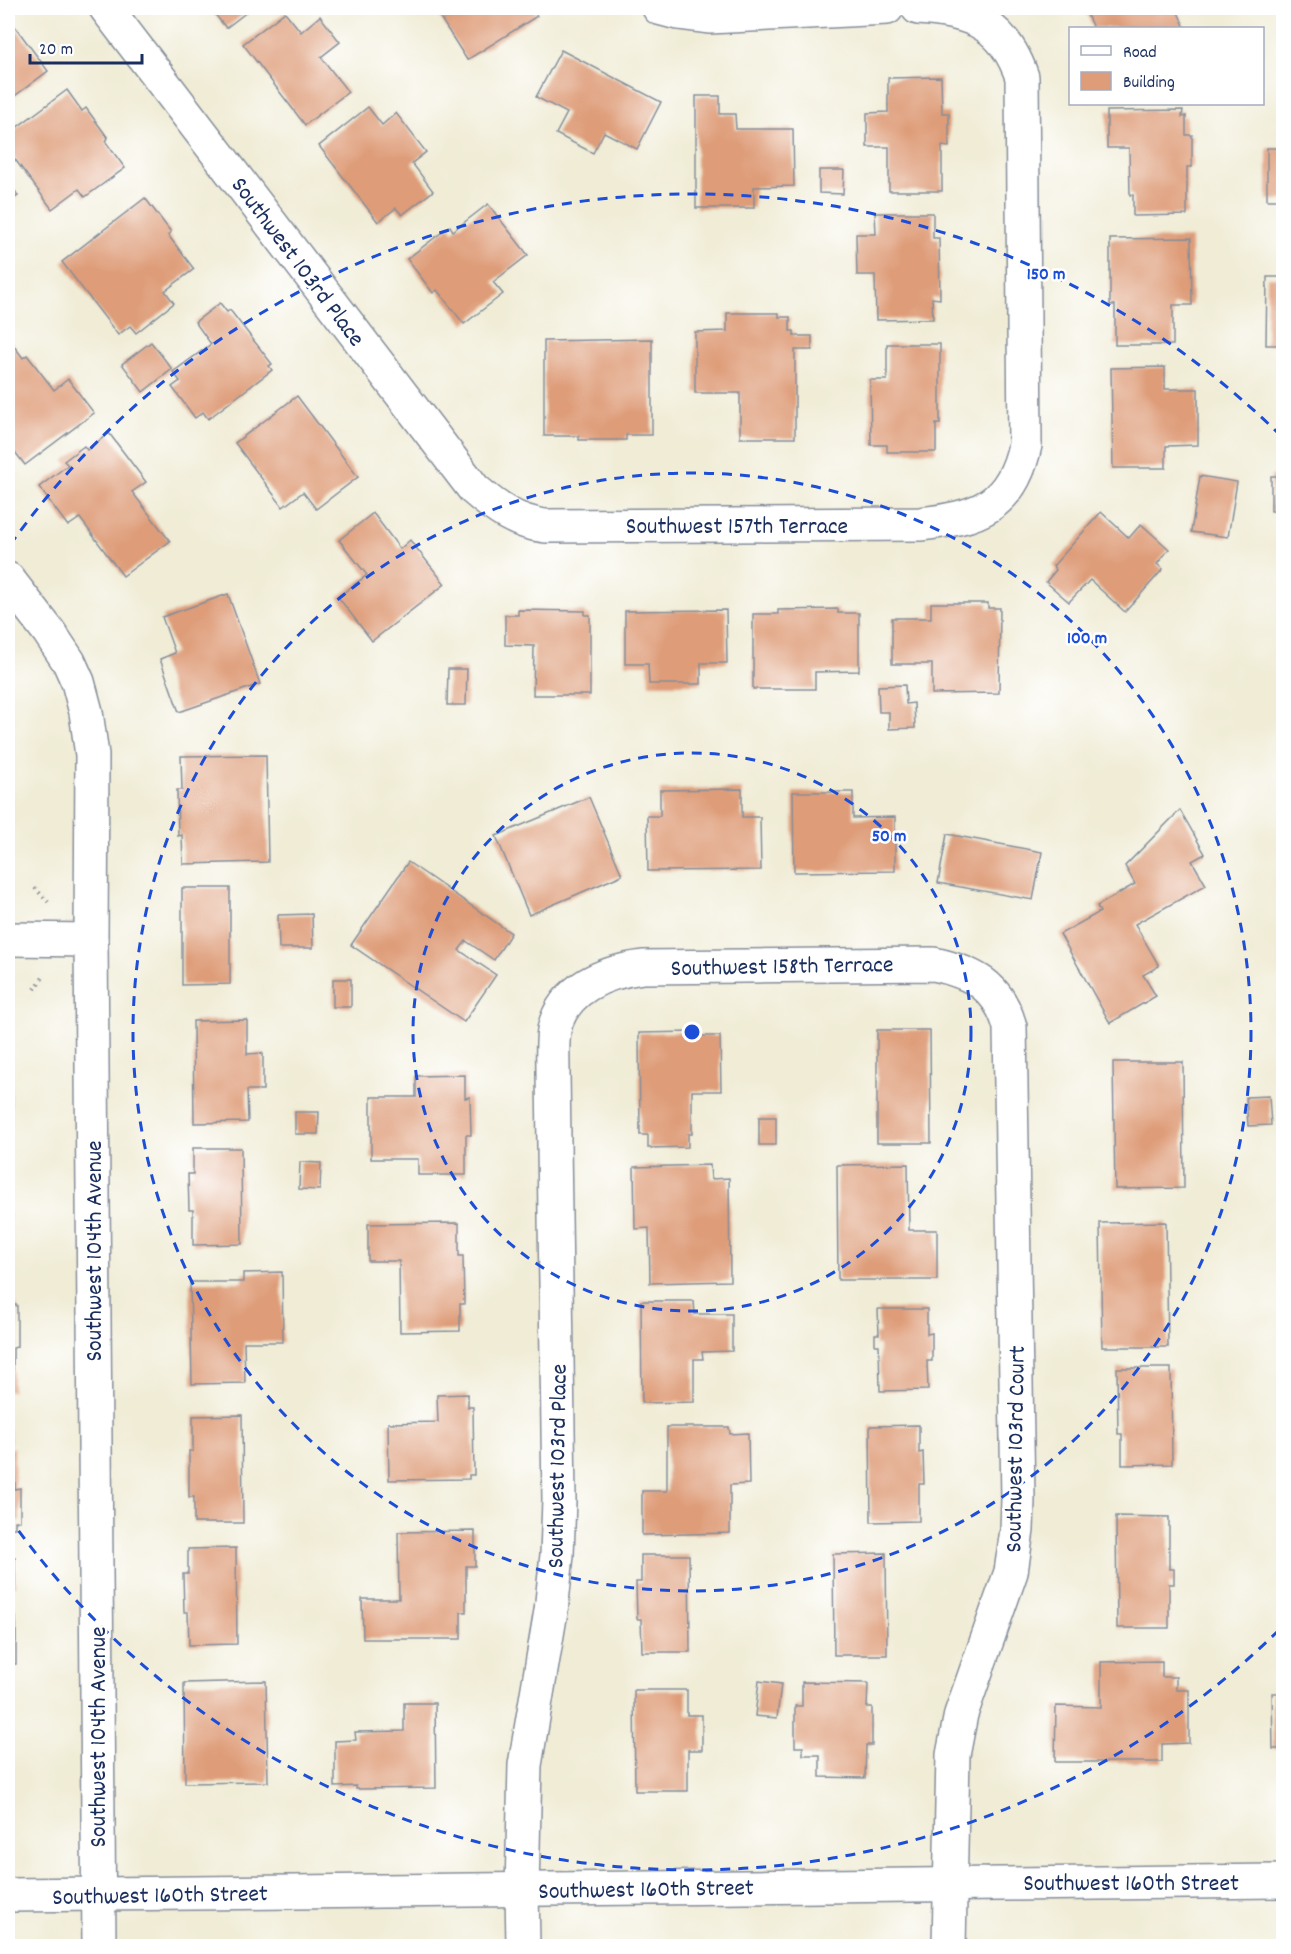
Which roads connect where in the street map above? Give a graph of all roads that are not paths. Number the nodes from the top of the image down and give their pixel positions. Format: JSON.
{"nodes":[{"id":1,"x":106,"y":8,"type":"edge"},
{"id":2,"x":659,"y":8,"type":"edge"},
{"id":3,"x":887,"y":8,"type":"edge"},
{"id":4,"x":918,"y":8,"type":"edge"},
{"id":5,"x":497,"y":509,"type":"joint"},
{"id":6,"x":8,"y":579,"type":"edge"},
{"id":7,"x":8,"y":939,"type":"edge"},
{"id":8,"x":91,"y":940,"type":"junction"},
{"id":9,"x":987,"y":985,"type":"joint"},
{"id":10,"x":578,"y":992,"type":"joint"},
{"id":11,"x":1284,"y":1881,"type":"edge"},
{"id":12,"x":949,"y":1884,"type":"junction"},
{"id":13,"x":522,"y":1890,"type":"junction"},
{"id":14,"x":98,"y":1894,"type":"junction"},
{"id":15,"x":8,"y":1895,"type":"edge"},
{"id":16,"x":99,"y":1947,"type":"edge"},
{"id":17,"x":523,"y":1947,"type":"edge"},
{"id":18,"x":949,"y":1947,"type":"edge"}],
"edges":[{"from":1,"to":5,"type":"street","name":"Southwest 103rd Place"},
{"from":2,"to":3,"type":"street"},
{"from":4,"to":5,"type":"street","name":"Southwest 157th Terrace"},
{"from":6,"to":8,"type":"street","name":"Southwest 104th Avenue"},
{"from":7,"to":8,"type":"street"},
{"from":8,"to":14,"type":"street","name":"Southwest 104th Avenue"},
{"from":9,"to":10,"type":"street","name":"Southwest 158th Terrace"},
{"from":9,"to":12,"type":"street","name":"Southwest 103rd Court"},
{"from":10,"to":13,"type":"street","name":"Southwest 103rd Place"},
{"from":11,"to":12,"type":"street","name":"Southwest 160th Street"},
{"from":12,"to":13,"type":"street","name":"Southwest 160th Street"},
{"from":12,"to":18,"type":"street","name":"Southwest 103rd Court"},
{"from":13,"to":14,"type":"street","name":"Southwest 160th Street"},
{"from":13,"to":17,"type":"street","name":"Southwest 103rd Place"},
{"from":14,"to":15,"type":"street","name":"Southwest 160th Street"},
{"from":14,"to":16,"type":"street","name":"Southwest 104th Avenue"}]}
